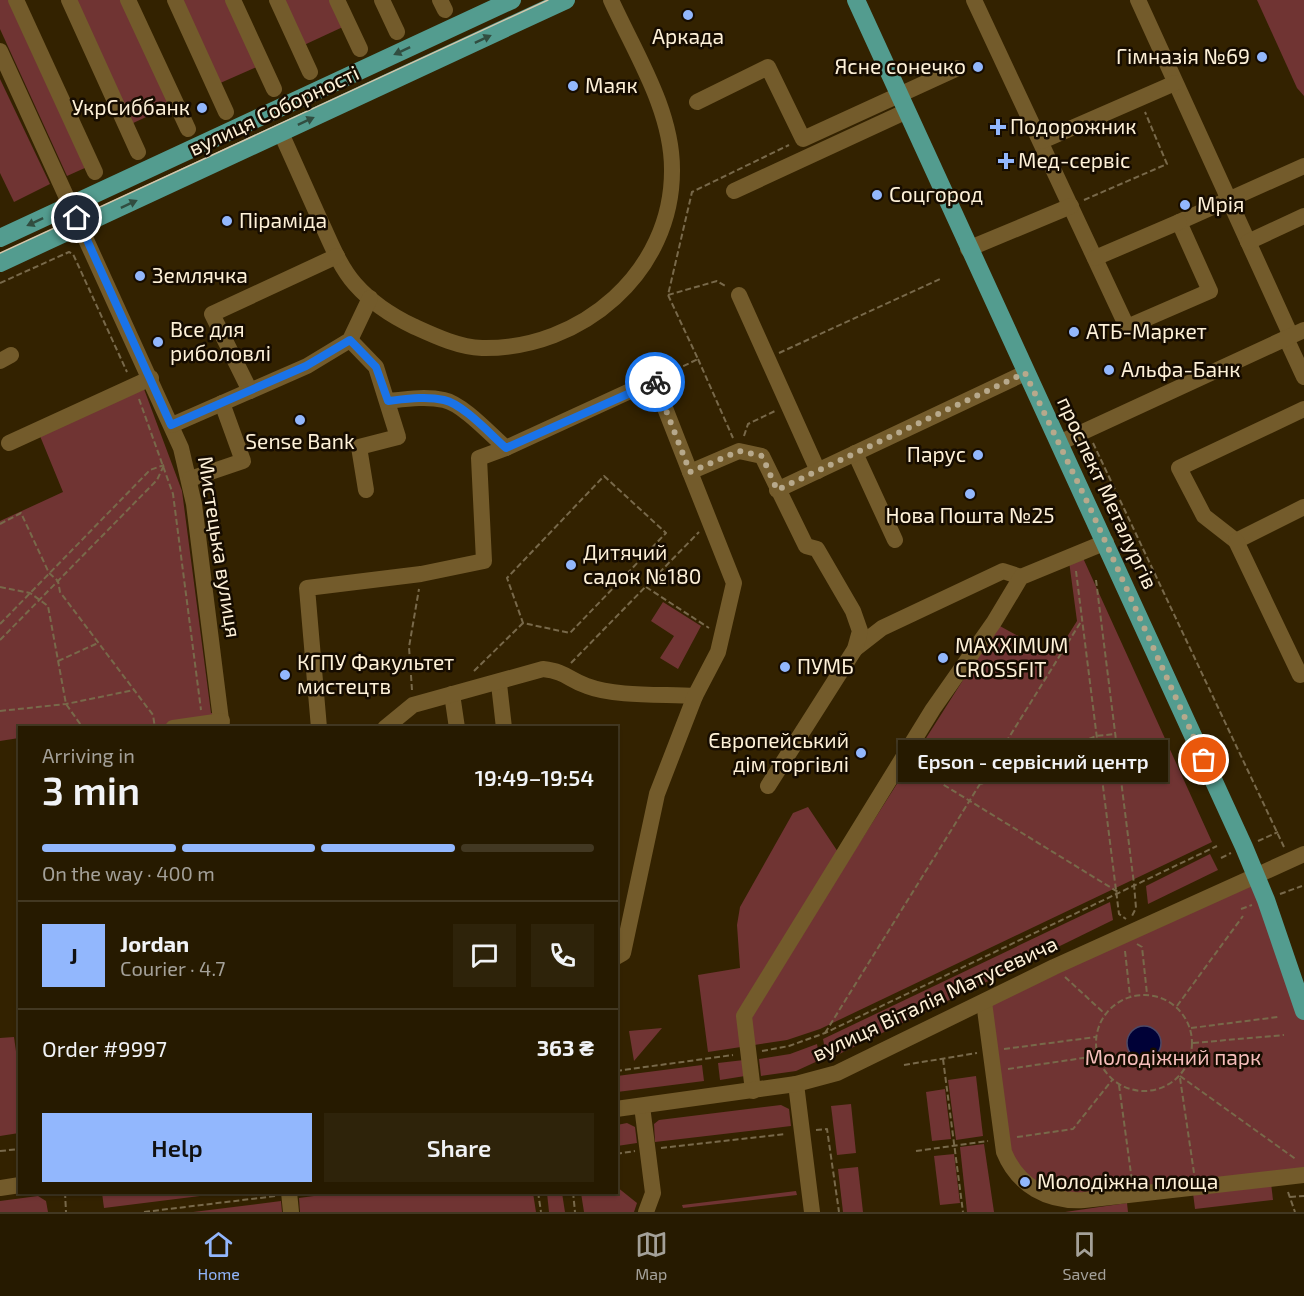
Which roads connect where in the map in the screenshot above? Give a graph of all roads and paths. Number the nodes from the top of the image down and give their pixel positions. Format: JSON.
{"nodes":[{"id":1,"x":16,"y":0,"type":"edge"},
{"id":2,"x":69,"y":0,"type":"edge"},
{"id":3,"x":128,"y":0,"type":"edge"},
{"id":4,"x":175,"y":0,"type":"edge"},
{"id":5,"x":233,"y":0,"type":"edge"},
{"id":6,"x":277,"y":0,"type":"edge"},
{"id":7,"x":337,"y":0,"type":"edge"},
{"id":8,"x":382,"y":0,"type":"edge"},
{"id":9,"x":512,"y":0,"type":"edge"},
{"id":10,"x":567,"y":0,"type":"edge"},
{"id":11,"x":611,"y":0,"type":"edge"},
{"id":12,"x":856,"y":0,"type":"edge"},
{"id":13,"x":974,"y":0,"type":"edge"},
{"id":14,"x":1138,"y":0,"type":"edge"},
{"id":15,"x":397,"y":32,"type":"dead end"},
{"id":16,"x":360,"y":49,"type":"dead end"},
{"id":17,"x":0,"y":51,"type":"edge"},
{"id":18,"x":958,"y":68,"type":"dead end"},
{"id":19,"x":310,"y":72,"type":"dead end"},
{"id":20,"x":1174,"y":83,"type":"junction"},
{"id":21,"x":274,"y":89,"type":"dead end"},
{"id":22,"x":899,"y":94,"type":"junction"},
{"id":23,"x":1139,"y":99,"type":"junction"},
{"id":24,"x":698,"y":102,"type":"dead end"},
{"id":25,"x":226,"y":111,"type":"dead end"},
{"id":26,"x":907,"y":111,"type":"junction"},
{"id":27,"x":188,"y":129,"type":"dead end"},
{"id":28,"x":281,"y":133,"type":"junction"},
{"id":29,"x":803,"y":139,"type":"junction"},
{"id":30,"x":1042,"y":141,"type":"junction"},
{"id":31,"x":138,"y":152,"type":"dead end"},
{"id":32,"x":1304,"y":166,"type":"edge"},
{"id":33,"x":95,"y":172,"type":"dead end"},
{"id":34,"x":734,"y":191,"type":"dead end"},
{"id":35,"x":1228,"y":200,"type":"junction"},
{"id":36,"x":72,"y":205,"type":"junction"},
{"id":37,"x":1071,"y":206,"type":"junction"},
{"id":38,"x":1304,"y":216,"type":"edge"},
{"id":39,"x":1179,"y":222,"type":"junction"},
{"id":40,"x":81,"y":226,"type":"junction"},
{"id":41,"x":0,"y":238,"type":"edge"},
{"id":42,"x":1248,"y":242,"type":"junction"},
{"id":43,"x":968,"y":249,"type":"junction"},
{"id":44,"x":337,"y":256,"type":"junction"},
{"id":45,"x":1095,"y":258,"type":"junction"},
{"id":46,"x":0,"y":263,"type":"edge"},
{"id":47,"x":940,"y":279,"type":"dead end"},
{"id":48,"x":0,"y":283,"type":"edge"},
{"id":49,"x":739,"y":295,"type":"joint"},
{"id":50,"x":668,"y":296,"type":"junction"},
{"id":51,"x":370,"y":298,"type":"junction"},
{"id":52,"x":1294,"y":335,"type":"edge"},
{"id":53,"x":350,"y":340,"type":"junction"},
{"id":54,"x":767,"y":358,"type":"junction"},
{"id":55,"x":698,"y":359,"type":"junction"},
{"id":56,"x":1025,"y":373,"type":"junction"},
{"id":57,"x":1304,"y":376,"type":"edge"},
{"id":58,"x":151,"y":378,"type":"junction"},
{"id":59,"x":654,"y":380,"type":"junction"},
{"id":60,"x":133,"y":385,"type":"junction"},
{"id":61,"x":250,"y":391,"type":"junction"},
{"id":62,"x":388,"y":401,"type":"junction"},
{"id":63,"x":222,"y":403,"type":"junction"},
{"id":64,"x":788,"y":405,"type":"junction"},
{"id":65,"x":1304,"y":409,"type":"edge"},
{"id":66,"x":171,"y":425,"type":"junction"},
{"id":67,"x":1087,"y":429,"type":"junction"},
{"id":68,"x":9,"y":443,"type":"dead end"},
{"id":69,"x":1059,"y":443,"type":"junction"},
{"id":70,"x":506,"y":448,"type":"junction"},
{"id":71,"x":739,"y":451,"type":"junction"},
{"id":72,"x":855,"y":453,"type":"junction"},
{"id":73,"x":164,"y":465,"type":"junction"},
{"id":74,"x":818,"y":471,"type":"junction"},
{"id":75,"x":690,"y":472,"type":"junction"},
{"id":76,"x":190,"y":479,"type":"junction"},
{"id":77,"x":366,"y":490,"type":"dead end"},
{"id":78,"x":777,"y":490,"type":"junction"},
{"id":79,"x":1304,"y":507,"type":"edge"},
{"id":80,"x":710,"y":522,"type":"junction"},
{"id":81,"x":0,"y":524,"type":"edge"},
{"id":82,"x":895,"y":540,"type":"dead end"},
{"id":83,"x":1236,"y":541,"type":"junction"},
{"id":84,"x":1106,"y":542,"type":"junction"},
{"id":85,"x":1074,"y":555,"type":"junction"},
{"id":86,"x":50,"y":573,"type":"junction"},
{"id":87,"x":422,"y":574,"type":"junction"},
{"id":88,"x":1021,"y":578,"type":"junction"},
{"id":89,"x":1096,"y":580,"type":"dead end"},
{"id":90,"x":58,"y":581,"type":"junction"},
{"id":91,"x":0,"y":587,"type":"edge"},
{"id":92,"x":646,"y":587,"type":"junction"},
{"id":93,"x":30,"y":593,"type":"junction"},
{"id":94,"x":39,"y":600,"type":"junction"},
{"id":95,"x":1082,"y":620,"type":"junction"},
{"id":96,"x":523,"y":622,"type":"junction"},
{"id":97,"x":0,"y":624,"type":"edge"},
{"id":98,"x":722,"y":636,"type":"junction"},
{"id":99,"x":0,"y":640,"type":"edge"},
{"id":100,"x":98,"y":643,"type":"junction"},
{"id":101,"x":855,"y":649,"type":"junction"},
{"id":102,"x":58,"y":661,"type":"junction"},
{"id":103,"x":473,"y":672,"type":"dead end"},
{"id":104,"x":562,"y":672,"type":"junction"},
{"id":105,"x":1300,"y":675,"type":"dead end"},
{"id":106,"x":499,"y":684,"type":"junction"},
{"id":107,"x":134,"y":690,"type":"junction"},
{"id":108,"x":452,"y":694,"type":"junction"},
{"id":109,"x":695,"y":696,"type":"junction"},
{"id":110,"x":66,"y":704,"type":"junction"},
{"id":111,"x":413,"y":705,"type":"junction"},
{"id":112,"x":0,"y":711,"type":"edge"},
{"id":113,"x":202,"y":723,"type":"junction"},
{"id":114,"x":222,"y":724,"type":"edge"},
{"id":115,"x":82,"y":726,"type":"edge"},
{"id":116,"x":155,"y":726,"type":"edge"},
{"id":117,"x":185,"y":726,"type":"edge"},
{"id":118,"x":319,"y":726,"type":"edge"},
{"id":119,"x":387,"y":726,"type":"edge"},
{"id":120,"x":457,"y":726,"type":"edge"},
{"id":121,"x":504,"y":726,"type":"edge"},
{"id":122,"x":1115,"y":734,"type":"junction"},
{"id":123,"x":1096,"y":736,"type":"junction"},
{"id":124,"x":901,"y":759,"type":"junction"},
{"id":125,"x":979,"y":785,"type":"junction"},
{"id":126,"x":768,"y":786,"type":"dead end"},
{"id":127,"x":970,"y":800,"type":"junction"},
{"id":128,"x":1217,"y":846,"type":"dead end"},
{"id":129,"x":1284,"y":847,"type":"dead end"},
{"id":130,"x":1304,"y":854,"type":"edge"},
{"id":131,"x":1256,"y":875,"type":"junction"},
{"id":132,"x":1134,"y":884,"type":"junction"},
{"id":133,"x":1302,"y":885,"type":"dead end"},
{"id":134,"x":1118,"y":892,"type":"junction"},
{"id":135,"x":1286,"y":892,"type":"dead end"},
{"id":136,"x":1243,"y":916,"type":"dead end"},
{"id":137,"x":1131,"y":937,"type":"junction"},
{"id":138,"x":618,"y":956,"type":"edge"},
{"id":139,"x":1054,"y":968,"type":"junction"},
{"id":140,"x":1147,"y":994,"type":"junction"},
{"id":141,"x":1130,"y":996,"type":"junction"},
{"id":142,"x":984,"y":1002,"type":"junction"},
{"id":143,"x":1177,"y":1006,"type":"junction"},
{"id":144,"x":1304,"y":1011,"type":"edge"},
{"id":145,"x":1105,"y":1014,"type":"junction"},
{"id":146,"x":1278,"y":1017,"type":"dead end"},
{"id":147,"x":1191,"y":1028,"type":"junction"},
{"id":148,"x":825,"y":1033,"type":"junction"},
{"id":149,"x":1284,"y":1035,"type":"dead end"},
{"id":150,"x":1193,"y":1043,"type":"junction"},
{"id":151,"x":749,"y":1053,"type":"junction"},
{"id":152,"x":1097,"y":1056,"type":"junction"},
{"id":153,"x":943,"y":1059,"type":"dead end"},
{"id":154,"x":618,"y":1071,"type":"edge"},
{"id":155,"x":992,"y":1071,"type":"junction"},
{"id":156,"x":1180,"y":1076,"type":"junction"},
{"id":157,"x":1113,"y":1079,"type":"junction"},
{"id":158,"x":796,"y":1084,"type":"junction"},
{"id":159,"x":1119,"y":1084,"type":"junction"},
{"id":160,"x":753,"y":1090,"type":"junction"},
{"id":161,"x":642,"y":1106,"type":"junction"},
{"id":162,"x":618,"y":1109,"type":"edge"},
{"id":163,"x":802,"y":1132,"type":"junction"},
{"id":164,"x":1002,"y":1139,"type":"junction"},
{"id":165,"x":954,"y":1146,"type":"junction"},
{"id":166,"x":18,"y":1149,"type":"edge"},
{"id":167,"x":647,"y":1150,"type":"junction"},
{"id":168,"x":0,"y":1151,"type":"edge"},
{"id":169,"x":916,"y":1151,"type":"dead end"},
{"id":170,"x":618,"y":1154,"type":"edge"},
{"id":171,"x":1304,"y":1165,"type":"edge"},
{"id":172,"x":1304,"y":1175,"type":"edge"},
{"id":173,"x":1283,"y":1178,"type":"junction"},
{"id":174,"x":18,"y":1185,"type":"edge"},
{"id":175,"x":0,"y":1188,"type":"edge"},
{"id":176,"x":1196,"y":1188,"type":"junction"},
{"id":177,"x":65,"y":1194,"type":"edge"},
{"id":178,"x":289,"y":1194,"type":"edge"},
{"id":179,"x":538,"y":1194,"type":"edge"},
{"id":180,"x":573,"y":1194,"type":"edge"},
{"id":181,"x":1134,"y":1196,"type":"junction"},
{"id":182,"x":1304,"y":1196,"type":"edge"},
{"id":183,"x":1290,"y":1197,"type":"junction"},
{"id":184,"x":157,"y":1211,"type":"edge"},
{"id":185,"x":66,"y":1212,"type":"edge"},
{"id":186,"x":144,"y":1212,"type":"edge"},
{"id":187,"x":291,"y":1212,"type":"edge"},
{"id":188,"x":541,"y":1212,"type":"edge"},
{"id":189,"x":575,"y":1212,"type":"edge"},
{"id":190,"x":646,"y":1212,"type":"edge"},
{"id":191,"x":812,"y":1212,"type":"edge"},
{"id":192,"x":838,"y":1212,"type":"edge"},
{"id":193,"x":963,"y":1212,"type":"edge"},
{"id":194,"x":1295,"y":1212,"type":"edge"}],
"edges":[{"from":1,"to":33,"type":"street"},
{"from":2,"to":31,"type":"street"},
{"from":3,"to":27,"type":"street"},
{"from":4,"to":25,"type":"street"},
{"from":5,"to":21,"type":"street"},
{"from":6,"to":19,"type":"street"},
{"from":7,"to":16,"type":"street"},
{"from":8,"to":15,"type":"street"},
{"from":9,"to":36,"type":"main road","name":"вулиця Соборності","one_way":true},
{"from":28,"to":10,"type":"main road","name":"вулиця Соборності","one_way":true},
{"from":11,"to":51,"type":"street"},
{"from":12,"to":22,"type":"main road","name":"проспект Металургів"},
{"from":13,"to":30,"type":"street"},
{"from":14,"to":20,"type":"street"},
{"from":17,"to":36,"type":"street","name":"Мистецька вулиця"},
{"from":18,"to":22,"type":"street"},
{"from":20,"to":23,"type":"street"},
{"from":20,"to":35,"type":"street"},
{"from":22,"to":26,"type":"main road","name":"проспект Металургів"},
{"from":22,"to":29,"type":"street"},
{"from":23,"to":30,"type":"street"},
{"from":23,"to":37,"type":"path"},
{"from":24,"to":29,"type":"street"},
{"from":26,"to":34,"type":"street"},
{"from":26,"to":43,"type":"main road","name":"проспект Металургів"},
{"from":40,"to":28,"type":"main road","name":"вулиця Соборності","one_way":true},
{"from":28,"to":44,"type":"street"},
{"from":29,"to":50,"type":"path"},
{"from":30,"to":37,"type":"street"},
{"from":32,"to":35,"type":"street"},
{"from":35,"to":39,"type":"street"},
{"from":35,"to":42,"type":"street"},
{"from":36,"to":40,"type":"street","name":"Мистецька вулиця"},
{"from":36,"to":41,"type":"main road","name":"вулиця Соборності","one_way":true},
{"from":37,"to":43,"type":"street"},
{"from":37,"to":45,"type":"street"},
{"from":38,"to":42,"type":"street"},
{"from":39,"to":45,"type":"street"},
{"from":39,"to":45,"type":"street"},
{"from":40,"to":46,"type":"main road","name":"вулиця Соборності"},
{"from":40,"to":58,"type":"street","name":"Мистецька вулиця"},
{"from":42,"to":52,"type":"street"},
{"from":43,"to":56,"type":"main road","name":"проспект Металургів"},
{"from":44,"to":51,"type":"street"},
{"from":44,"to":61,"type":"street"},
{"from":47,"to":54,"type":"path"},
{"from":48,"to":60,"type":"path"},
{"from":49,"to":50,"type":"path"},
{"from":49,"to":54,"type":"street"},
{"from":50,"to":55,"type":"path"},
{"from":51,"to":53,"type":"street"},
{"from":52,"to":57,"type":"street"},
{"from":52,"to":67,"type":"street"},
{"from":53,"to":61,"type":"street"},
{"from":53,"to":62,"type":"street"},
{"from":54,"to":64,"type":"street"},
{"from":55,"to":59,"type":"path"},
{"from":55,"to":71,"type":"path"},
{"from":56,"to":69,"type":"main road","name":"проспект Металургів"},
{"from":56,"to":72,"type":"street"},
{"from":58,"to":60,"type":"street"},
{"from":58,"to":66,"type":"street","name":"Мистецька вулиця"},
{"from":59,"to":70,"type":"street"},
{"from":59,"to":75,"type":"street"},
{"from":60,"to":68,"type":"street"},
{"from":60,"to":73,"type":"path"},
{"from":61,"to":63,"type":"street"},
{"from":62,"to":70,"type":"street"},
{"from":62,"to":77,"type":"street"},
{"from":63,"to":66,"type":"street"},
{"from":63,"to":76,"type":"street"},
{"from":64,"to":71,"type":"path"},
{"from":64,"to":74,"type":"street"},
{"from":65,"to":83,"type":"street"},
{"from":66,"to":76,"type":"street","name":"Мистецька вулиця"},
{"from":67,"to":69,"type":"street"},
{"from":67,"to":129,"type":"path"},
{"from":69,"to":84,"type":"main road","name":"проспект Металургів"},
{"from":70,"to":87,"type":"street"},
{"from":71,"to":75,"type":"street"},
{"from":71,"to":78,"type":"street"},
{"from":72,"to":74,"type":"street"},
{"from":72,"to":82,"type":"street"},
{"from":73,"to":86,"type":"path"},
{"from":73,"to":90,"type":"path"},
{"from":73,"to":113,"type":"path"},
{"from":74,"to":78,"type":"street"},
{"from":75,"to":80,"type":"street"},
{"from":76,"to":114,"type":"street","name":"Мистецька вулиця"},
{"from":78,"to":101,"type":"street"},
{"from":79,"to":83,"type":"street"},
{"from":80,"to":92,"type":"path"},
{"from":80,"to":98,"type":"street"},
{"from":81,"to":86,"type":"path"},
{"from":83,"to":105,"type":"street"},
{"from":84,"to":85,"type":"street"},
{"from":84,"to":131,"type":"main road","name":"проспект Металургів"},
{"from":85,"to":88,"type":"street"},
{"from":85,"to":95,"type":"path"},
{"from":86,"to":90,"type":"path"},
{"from":86,"to":93,"type":"path"},
{"from":87,"to":111,"type":"path"},
{"from":87,"to":118,"type":"street"},
{"from":88,"to":101,"type":"street"},
{"from":88,"to":124,"type":"street"},
{"from":89,"to":122,"type":"path"},
{"from":90,"to":94,"type":"path"},
{"from":90,"to":100,"type":"path"},
{"from":91,"to":93,"type":"path"},
{"from":92,"to":98,"type":"path"},
{"from":92,"to":104,"type":"path"},
{"from":93,"to":94,"type":"path"},
{"from":93,"to":97,"type":"path"},
{"from":94,"to":99,"type":"path"},
{"from":94,"to":102,"type":"path"},
{"from":95,"to":123,"type":"path"},
{"from":95,"to":125,"type":"path"},
{"from":96,"to":96,"type":"path"},
{"from":96,"to":103,"type":"path"},
{"from":98,"to":109,"type":"street"},
{"from":100,"to":102,"type":"path"},
{"from":100,"to":107,"type":"path"},
{"from":101,"to":126,"type":"street"},
{"from":102,"to":110,"type":"path"},
{"from":104,"to":106,"type":"street"},
{"from":104,"to":109,"type":"street"},
{"from":106,"to":108,"type":"street"},
{"from":106,"to":121,"type":"street"},
{"from":107,"to":110,"type":"path"},
{"from":107,"to":116,"type":"path"},
{"from":108,"to":111,"type":"street"},
{"from":108,"to":120,"type":"street"},
{"from":109,"to":138,"type":"street"},
{"from":110,"to":112,"type":"path"},
{"from":110,"to":115,"type":"path"},
{"from":111,"to":119,"type":"street"},
{"from":113,"to":114,"type":"street"},
{"from":113,"to":117,"type":"street"},
{"from":122,"to":123,"type":"path"},
{"from":122,"to":132,"type":"path"},
{"from":123,"to":125,"type":"path"},
{"from":123,"to":134,"type":"path"},
{"from":124,"to":127,"type":"path"},
{"from":124,"to":151,"type":"street"},
{"from":125,"to":127,"type":"path"},
{"from":127,"to":134,"type":"path"},
{"from":127,"to":148,"type":"path"},
{"from":128,"to":132,"type":"path"},
{"from":130,"to":131,"type":"street","name":"вулиця Віталія Матусевича"},
{"from":131,"to":137,"type":"street","name":"вулиця Віталія Матусевича"},
{"from":131,"to":144,"type":"main road","name":"проспект Металургів"},
{"from":132,"to":134,"type":"path"},
{"from":132,"to":134,"type":"path"},
{"from":133,"to":135,"type":"path"},
{"from":134,"to":148,"type":"path"},
{"from":136,"to":143,"type":"path"},
{"from":137,"to":139,"type":"street","name":"вулиця Віталія Матусевича"},
{"from":137,"to":140,"type":"path"},
{"from":137,"to":141,"type":"path"},
{"from":139,"to":142,"type":"street","name":"вулиця Віталія Матусевича"},
{"from":139,"to":145,"type":"path"},
{"from":140,"to":141,"type":"path"},
{"from":140,"to":143,"type":"path"},
{"from":141,"to":145,"type":"path"},
{"from":142,"to":155,"type":"street"},
{"from":142,"to":158,"type":"street","name":"вулиця Віталія Матусевича"},
{"from":143,"to":147,"type":"path"},
{"from":145,"to":152,"type":"path"},
{"from":146,"to":147,"type":"path"},
{"from":147,"to":150,"type":"path"},
{"from":148,"to":151,"type":"path"},
{"from":149,"to":150,"type":"path"},
{"from":150,"to":156,"type":"path"},
{"from":151,"to":154,"type":"path"},
{"from":151,"to":160,"type":"street"},
{"from":152,"to":155,"type":"path"},
{"from":152,"to":157,"type":"path"},
{"from":153,"to":165,"type":"path"},
{"from":155,"to":164,"type":"street"},
{"from":156,"to":159,"type":"path"},
{"from":156,"to":171,"type":"path"},
{"from":156,"to":176,"type":"path"},
{"from":157,"to":159,"type":"path"},
{"from":157,"to":164,"type":"path"},
{"from":158,"to":160,"type":"street","name":"вулиця Віталія Матусевича"},
{"from":158,"to":163,"type":"street"},
{"from":159,"to":181,"type":"path"},
{"from":160,"to":161,"type":"street","name":"вулиця Віталія Матусевича"},
{"from":161,"to":162,"type":"street","name":"вулиця Віталія Матусевича"},
{"from":161,"to":167,"type":"street"},
{"from":163,"to":167,"type":"path"},
{"from":163,"to":191,"type":"street"},
{"from":163,"to":192,"type":"path"},
{"from":164,"to":165,"type":"path"},
{"from":164,"to":181,"type":"street"},
{"from":165,"to":169,"type":"path"},
{"from":165,"to":193,"type":"path"},
{"from":166,"to":168,"type":"path"},
{"from":167,"to":170,"type":"path"},
{"from":167,"to":190,"type":"street"},
{"from":172,"to":173,"type":"street"},
{"from":173,"to":176,"type":"street"},
{"from":173,"to":183,"type":"path"},
{"from":174,"to":175,"type":"street"},
{"from":176,"to":181,"type":"street"},
{"from":177,"to":185,"type":"path"},
{"from":178,"to":184,"type":"path"},
{"from":178,"to":187,"type":"street"},
{"from":179,"to":188,"type":"path"},
{"from":180,"to":189,"type":"path"},
{"from":182,"to":183,"type":"path"},
{"from":183,"to":194,"type":"path"},
{"from":184,"to":186,"type":"path"}]}
